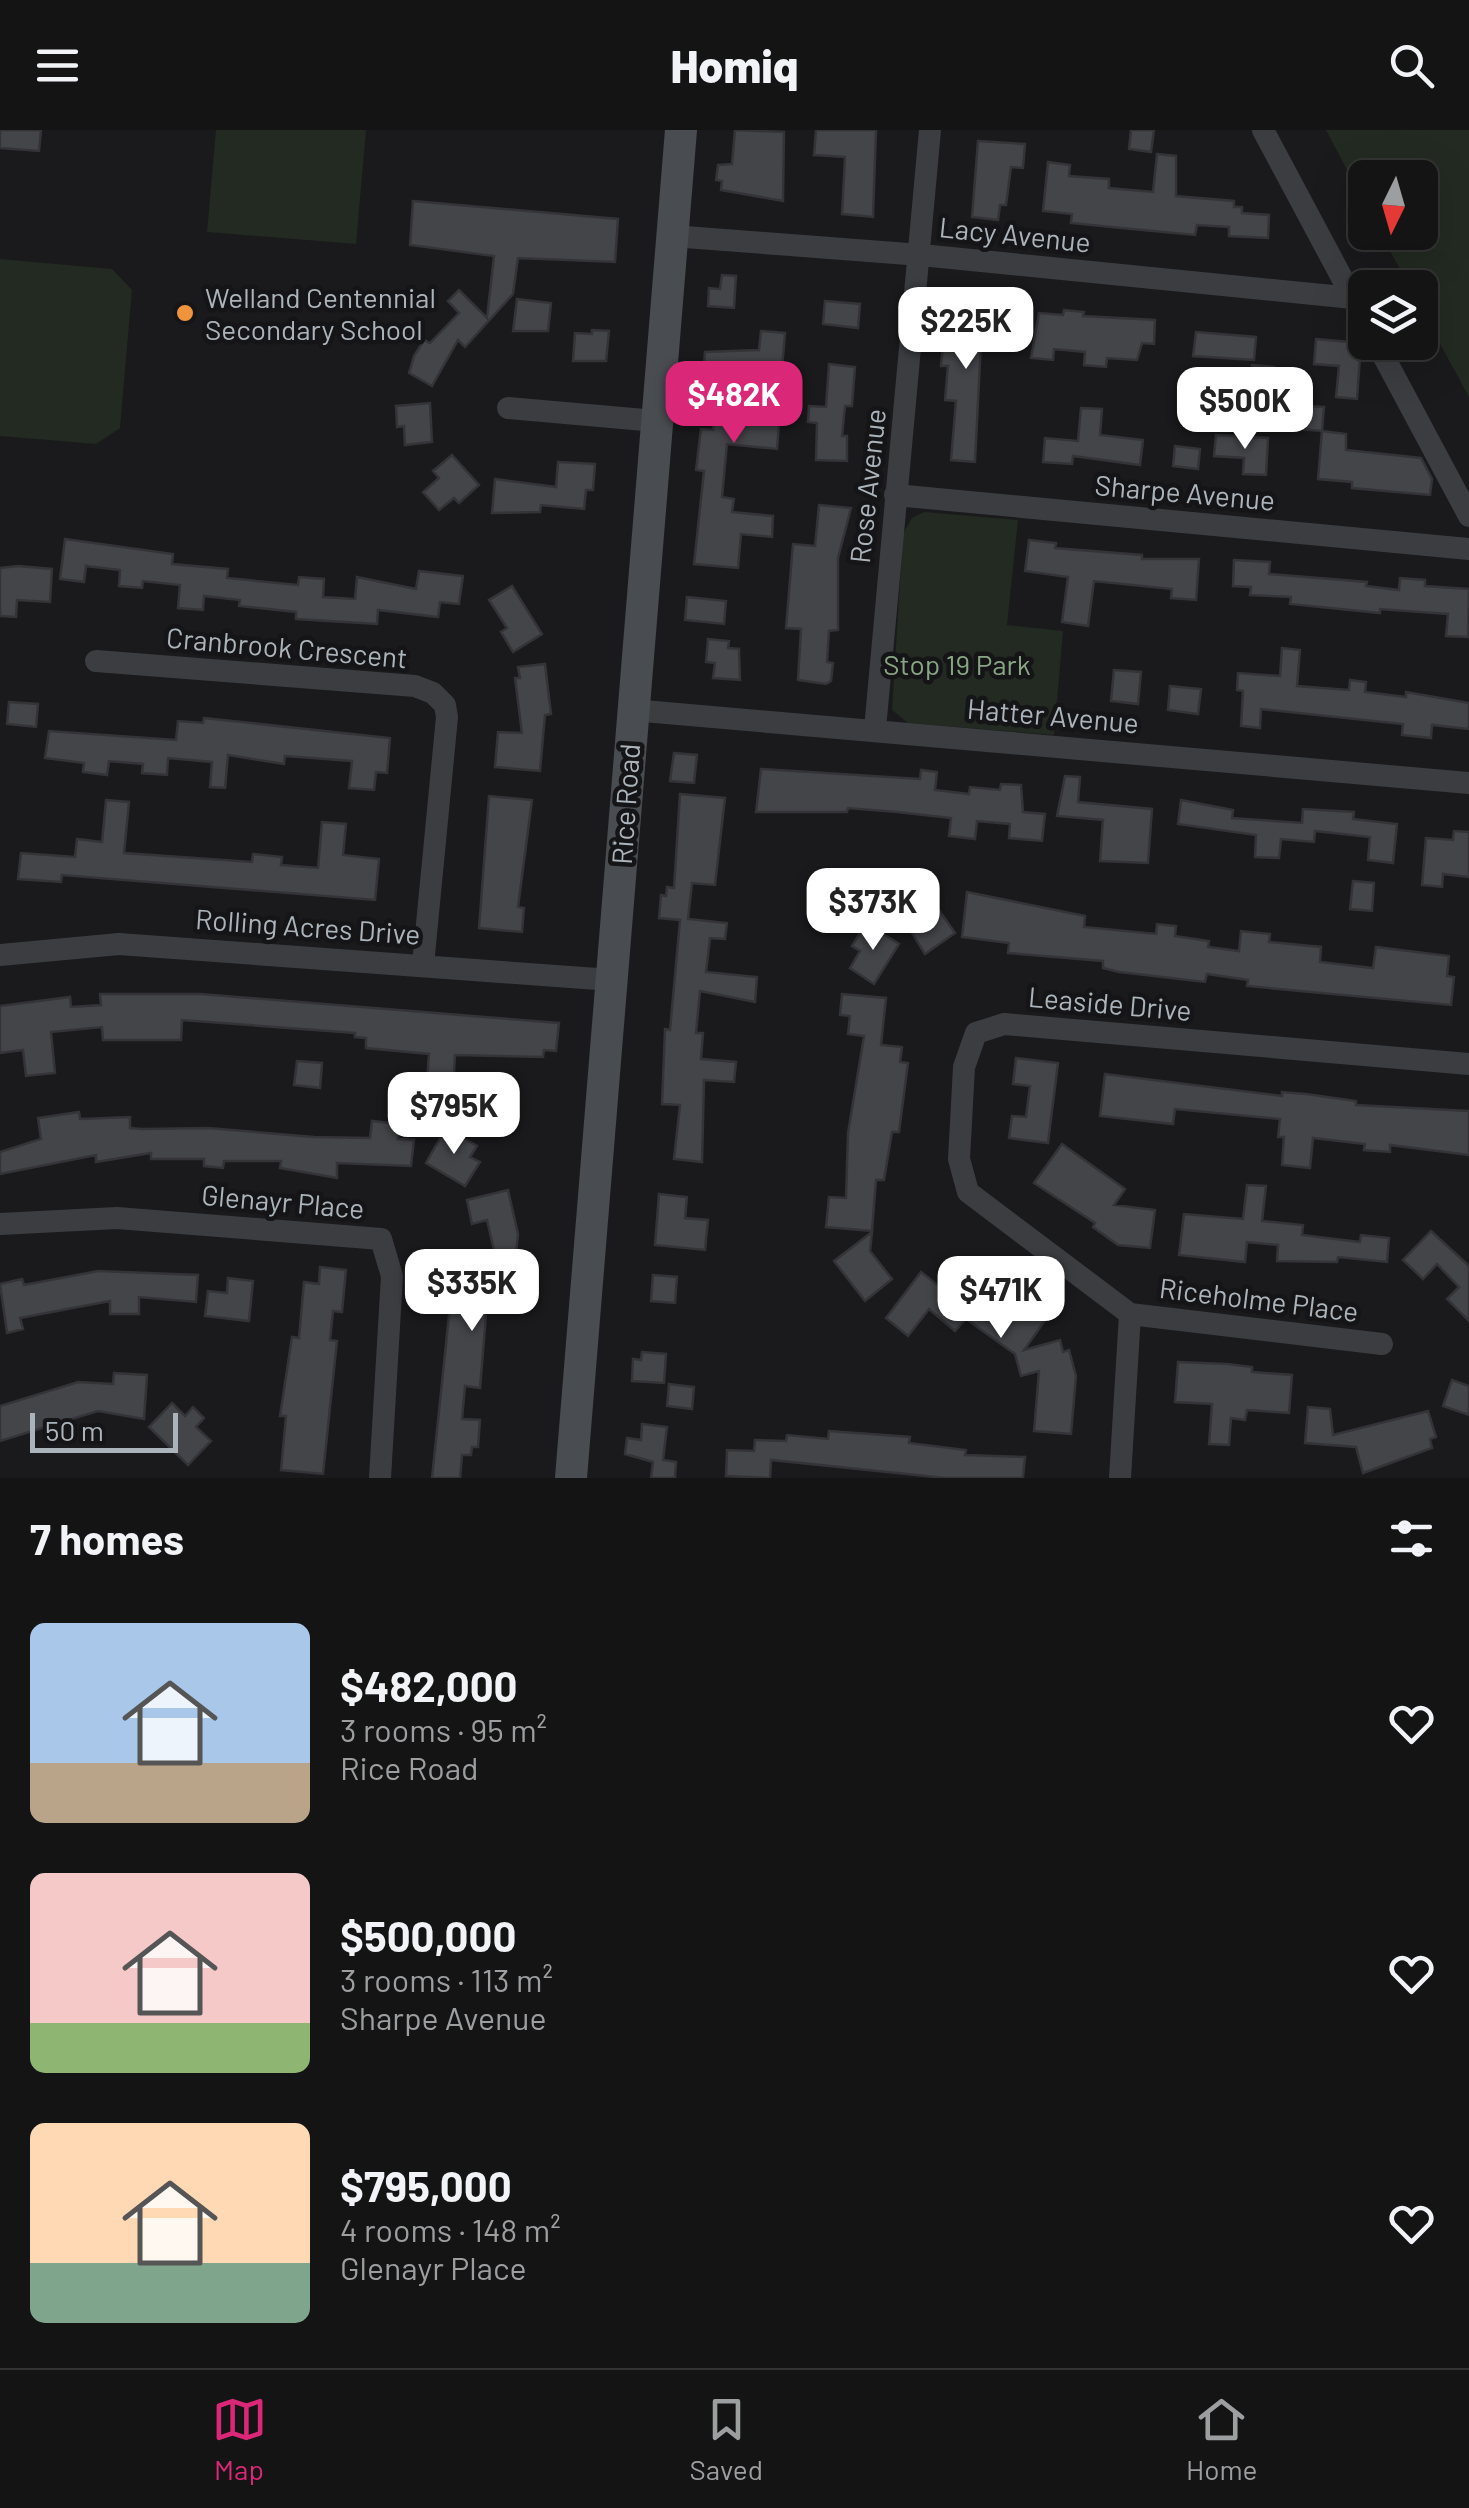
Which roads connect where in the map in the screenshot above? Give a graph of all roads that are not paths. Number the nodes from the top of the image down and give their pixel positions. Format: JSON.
{"nodes":[{"id":1,"x":680,"y":130,"type":"edge"},
{"id":2,"x":930,"y":130,"type":"edge"},
{"id":3,"x":1263,"y":130,"type":"edge"},
{"id":4,"x":672,"y":236,"type":"junction"},
{"id":5,"x":921,"y":255,"type":"junction"},
{"id":6,"x":1348,"y":289,"type":"edge"},
{"id":7,"x":1348,"y":298,"type":"edge"},
{"id":8,"x":1386,"y":360,"type":"edge"},
{"id":9,"x":508,"y":408,"type":"dead end"},
{"id":10,"x":656,"y":422,"type":"junction"},
{"id":11,"x":895,"y":495,"type":"junction"},
{"id":12,"x":1469,"y":516,"type":"edge"},
{"id":13,"x":1469,"y":549,"type":"edge"},
{"id":14,"x":96,"y":662,"type":"dead end"},
{"id":15,"x":632,"y":710,"type":"junction"},
{"id":16,"x":875,"y":729,"type":"junction"},
{"id":17,"x":1469,"y":784,"type":"edge"},
{"id":18,"x":0,"y":955,"type":"edge"},
{"id":19,"x":423,"y":965,"type":"junction"},
{"id":20,"x":612,"y":980,"type":"junction"},
{"id":21,"x":1469,"y":1064,"type":"edge"},
{"id":22,"x":0,"y":1224,"type":"edge"},
{"id":23,"x":1130,"y":1314,"type":"junction"},
{"id":24,"x":1382,"y":1344,"type":"dead end"},
{"id":25,"x":380,"y":1478,"type":"edge"},
{"id":26,"x":570,"y":1478,"type":"edge"},
{"id":27,"x":1120,"y":1478,"type":"edge"}],
"edges":[{"from":1,"to":4,"type":"main road","name":"Rice Road"},
{"from":2,"to":5,"type":"street","name":"Rose Avenue"},
{"from":3,"to":6,"type":"street"},
{"from":4,"to":5,"type":"street","name":"Lacy Avenue"},
{"from":4,"to":10,"type":"main road","name":"Rice Road"},
{"from":5,"to":7,"type":"street","name":"Lacy Avenue"},
{"from":5,"to":11,"type":"street","name":"Rose Avenue"},
{"from":8,"to":12,"type":"street"},
{"from":9,"to":10,"type":"street"},
{"from":10,"to":15,"type":"main road","name":"Rice Road"},
{"from":11,"to":13,"type":"street","name":"Sharpe Avenue"},
{"from":11,"to":16,"type":"street","name":"Rose Avenue"},
{"from":14,"to":19,"type":"street","name":"Cranbrook Crescent"},
{"from":15,"to":16,"type":"street","name":"Hatter Avenue"},
{"from":15,"to":20,"type":"main road","name":"Rice Road"},
{"from":16,"to":17,"type":"street","name":"Hatter Avenue"},
{"from":18,"to":19,"type":"street","name":"Rolling Acres Drive"},
{"from":19,"to":20,"type":"street","name":"Rolling Acres Drive"},
{"from":20,"to":26,"type":"main road","name":"Rice Road"},
{"from":21,"to":23,"type":"street","name":"Leaside Drive"},
{"from":22,"to":25,"type":"street","name":"Glenayr Place"},
{"from":23,"to":24,"type":"street","name":"Riceholme Place"},
{"from":23,"to":27,"type":"street"}]}
